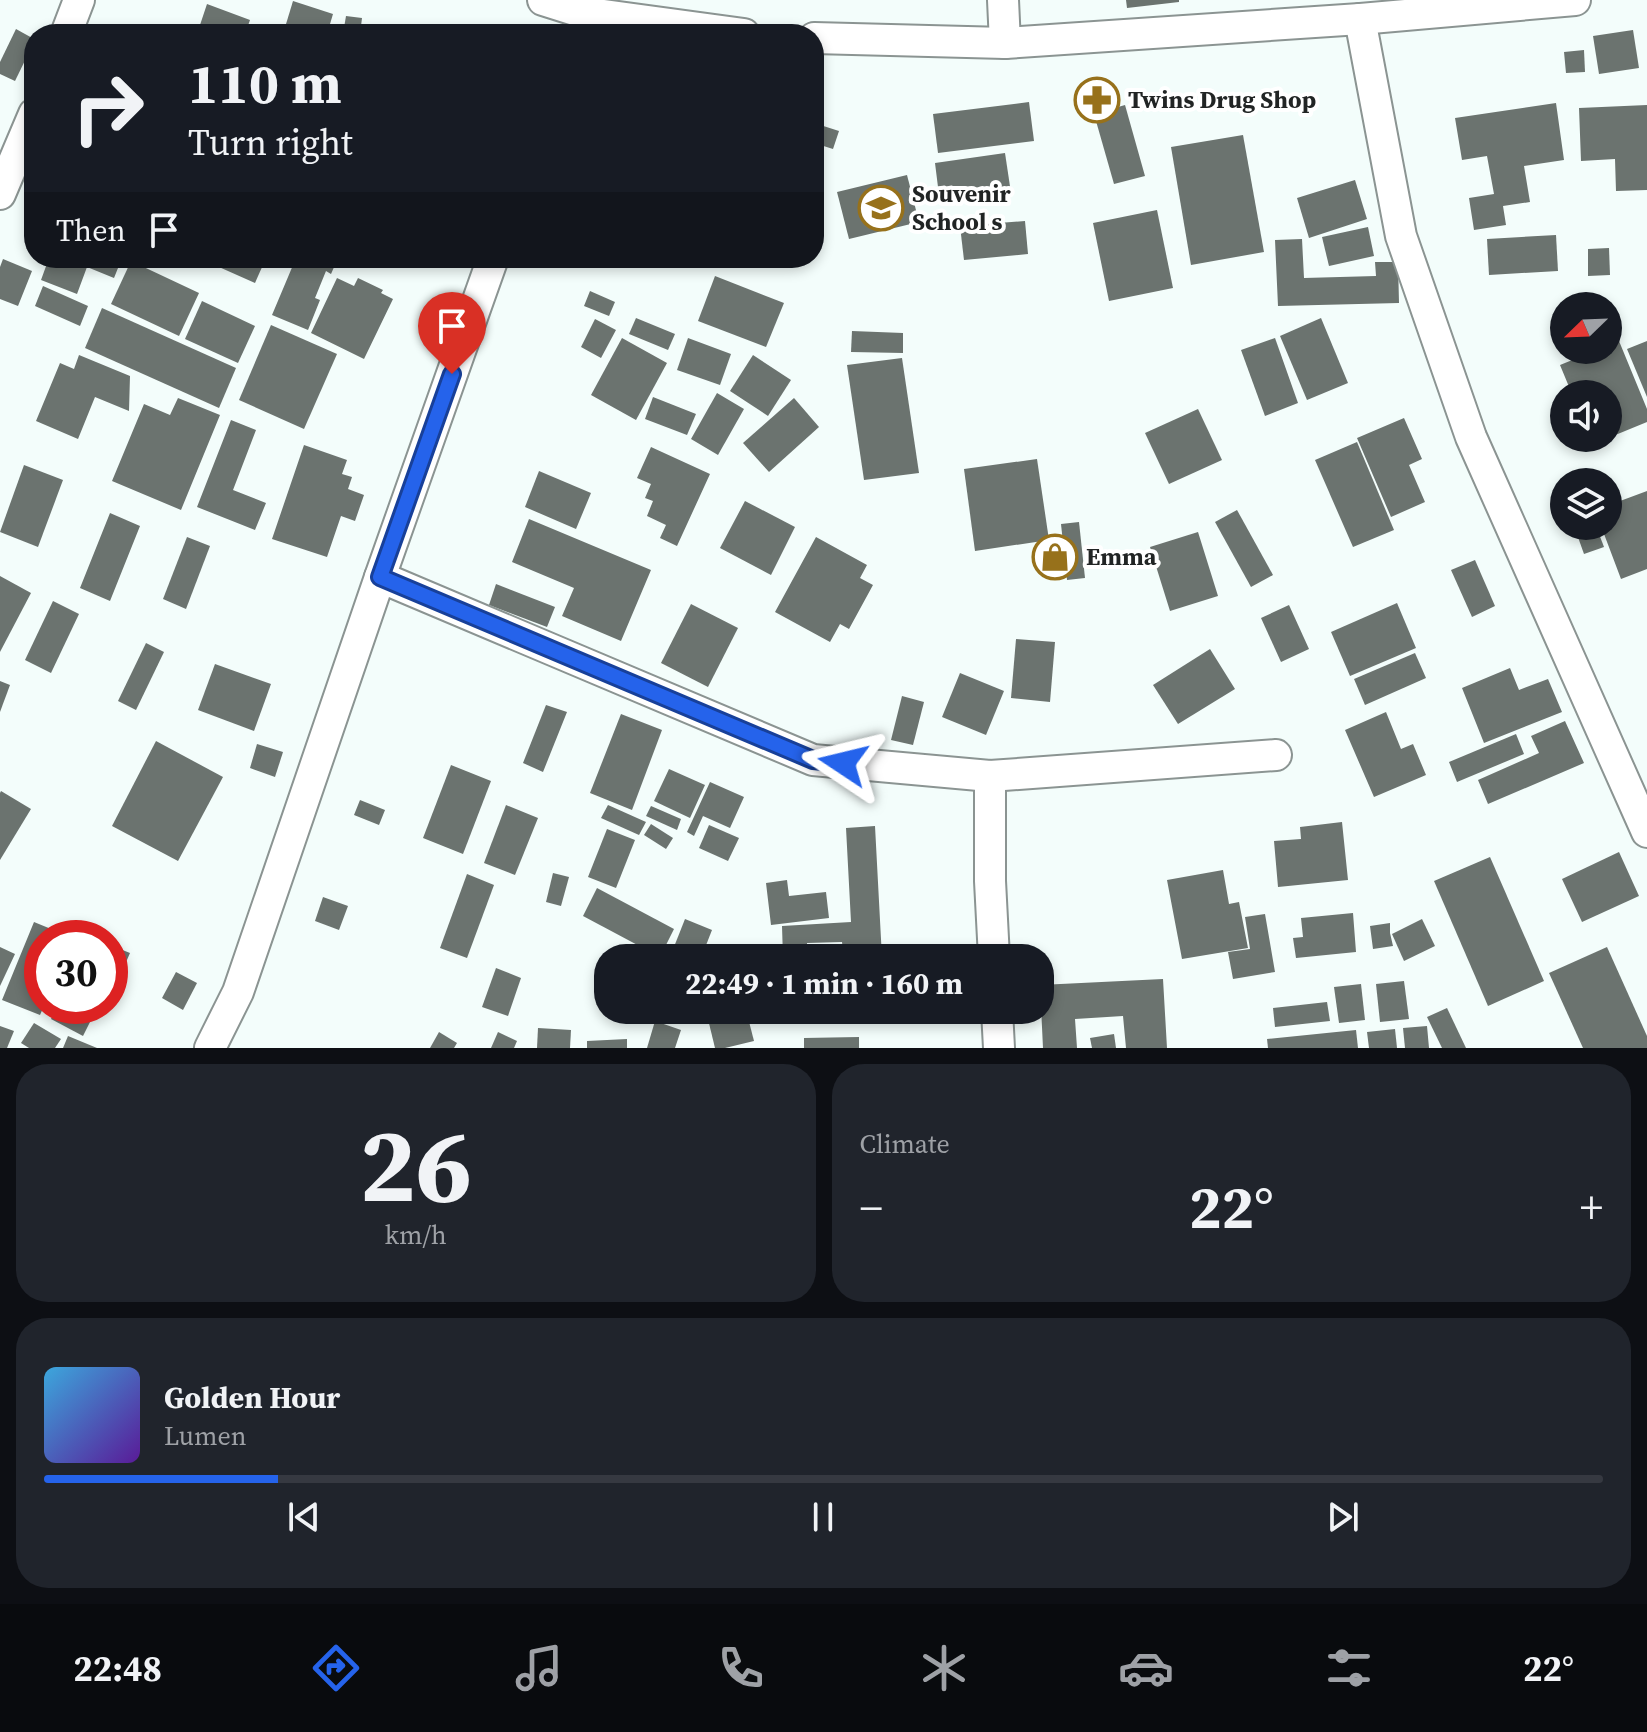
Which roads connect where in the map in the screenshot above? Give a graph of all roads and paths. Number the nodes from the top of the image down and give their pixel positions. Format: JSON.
{"nodes":[{"id":1,"x":79,"y":0,"type":"edge"},
{"id":2,"x":543,"y":0,"type":"edge"},
{"id":3,"x":1003,"y":0,"type":"edge"},
{"id":4,"x":1575,"y":0,"type":"edge"},
{"id":5,"x":1360,"y":19,"type":"junction"},
{"id":6,"x":577,"y":23,"type":"edge"},
{"id":7,"x":70,"y":24,"type":"edge"},
{"id":8,"x":824,"y":38,"type":"edge"},
{"id":9,"x":1005,"y":43,"type":"junction"},
{"id":10,"x":24,"y":138,"type":"edge"},
{"id":11,"x":0,"y":194,"type":"edge"},
{"id":12,"x":489,"y":268,"type":"edge"},
{"id":13,"x":380,"y":577,"type":"junction"},
{"id":14,"x":1276,"y":755,"type":"dead end"},
{"id":15,"x":990,"y":776,"type":"junction"},
{"id":16,"x":1647,"y":832,"type":"edge"},
{"id":17,"x":993,"y":944,"type":"edge"},
{"id":18,"x":998,"y":1024,"type":"edge"},
{"id":19,"x":210,"y":1048,"type":"edge"},
{"id":20,"x":999,"y":1048,"type":"edge"}],
"edges":[{"from":1,"to":7,"type":"street"},
{"from":2,"to":6,"type":"street"},
{"from":3,"to":9,"type":"street"},
{"from":4,"to":5,"type":"street"},
{"from":5,"to":9,"type":"street"},
{"from":5,"to":16,"type":"street"},
{"from":8,"to":9,"type":"street"},
{"from":10,"to":11,"type":"street"},
{"from":12,"to":13,"type":"street"},
{"from":13,"to":15,"type":"street"},
{"from":13,"to":19,"type":"street"},
{"from":14,"to":15,"type":"street"},
{"from":15,"to":17,"type":"street"},
{"from":18,"to":20,"type":"street"}]}
